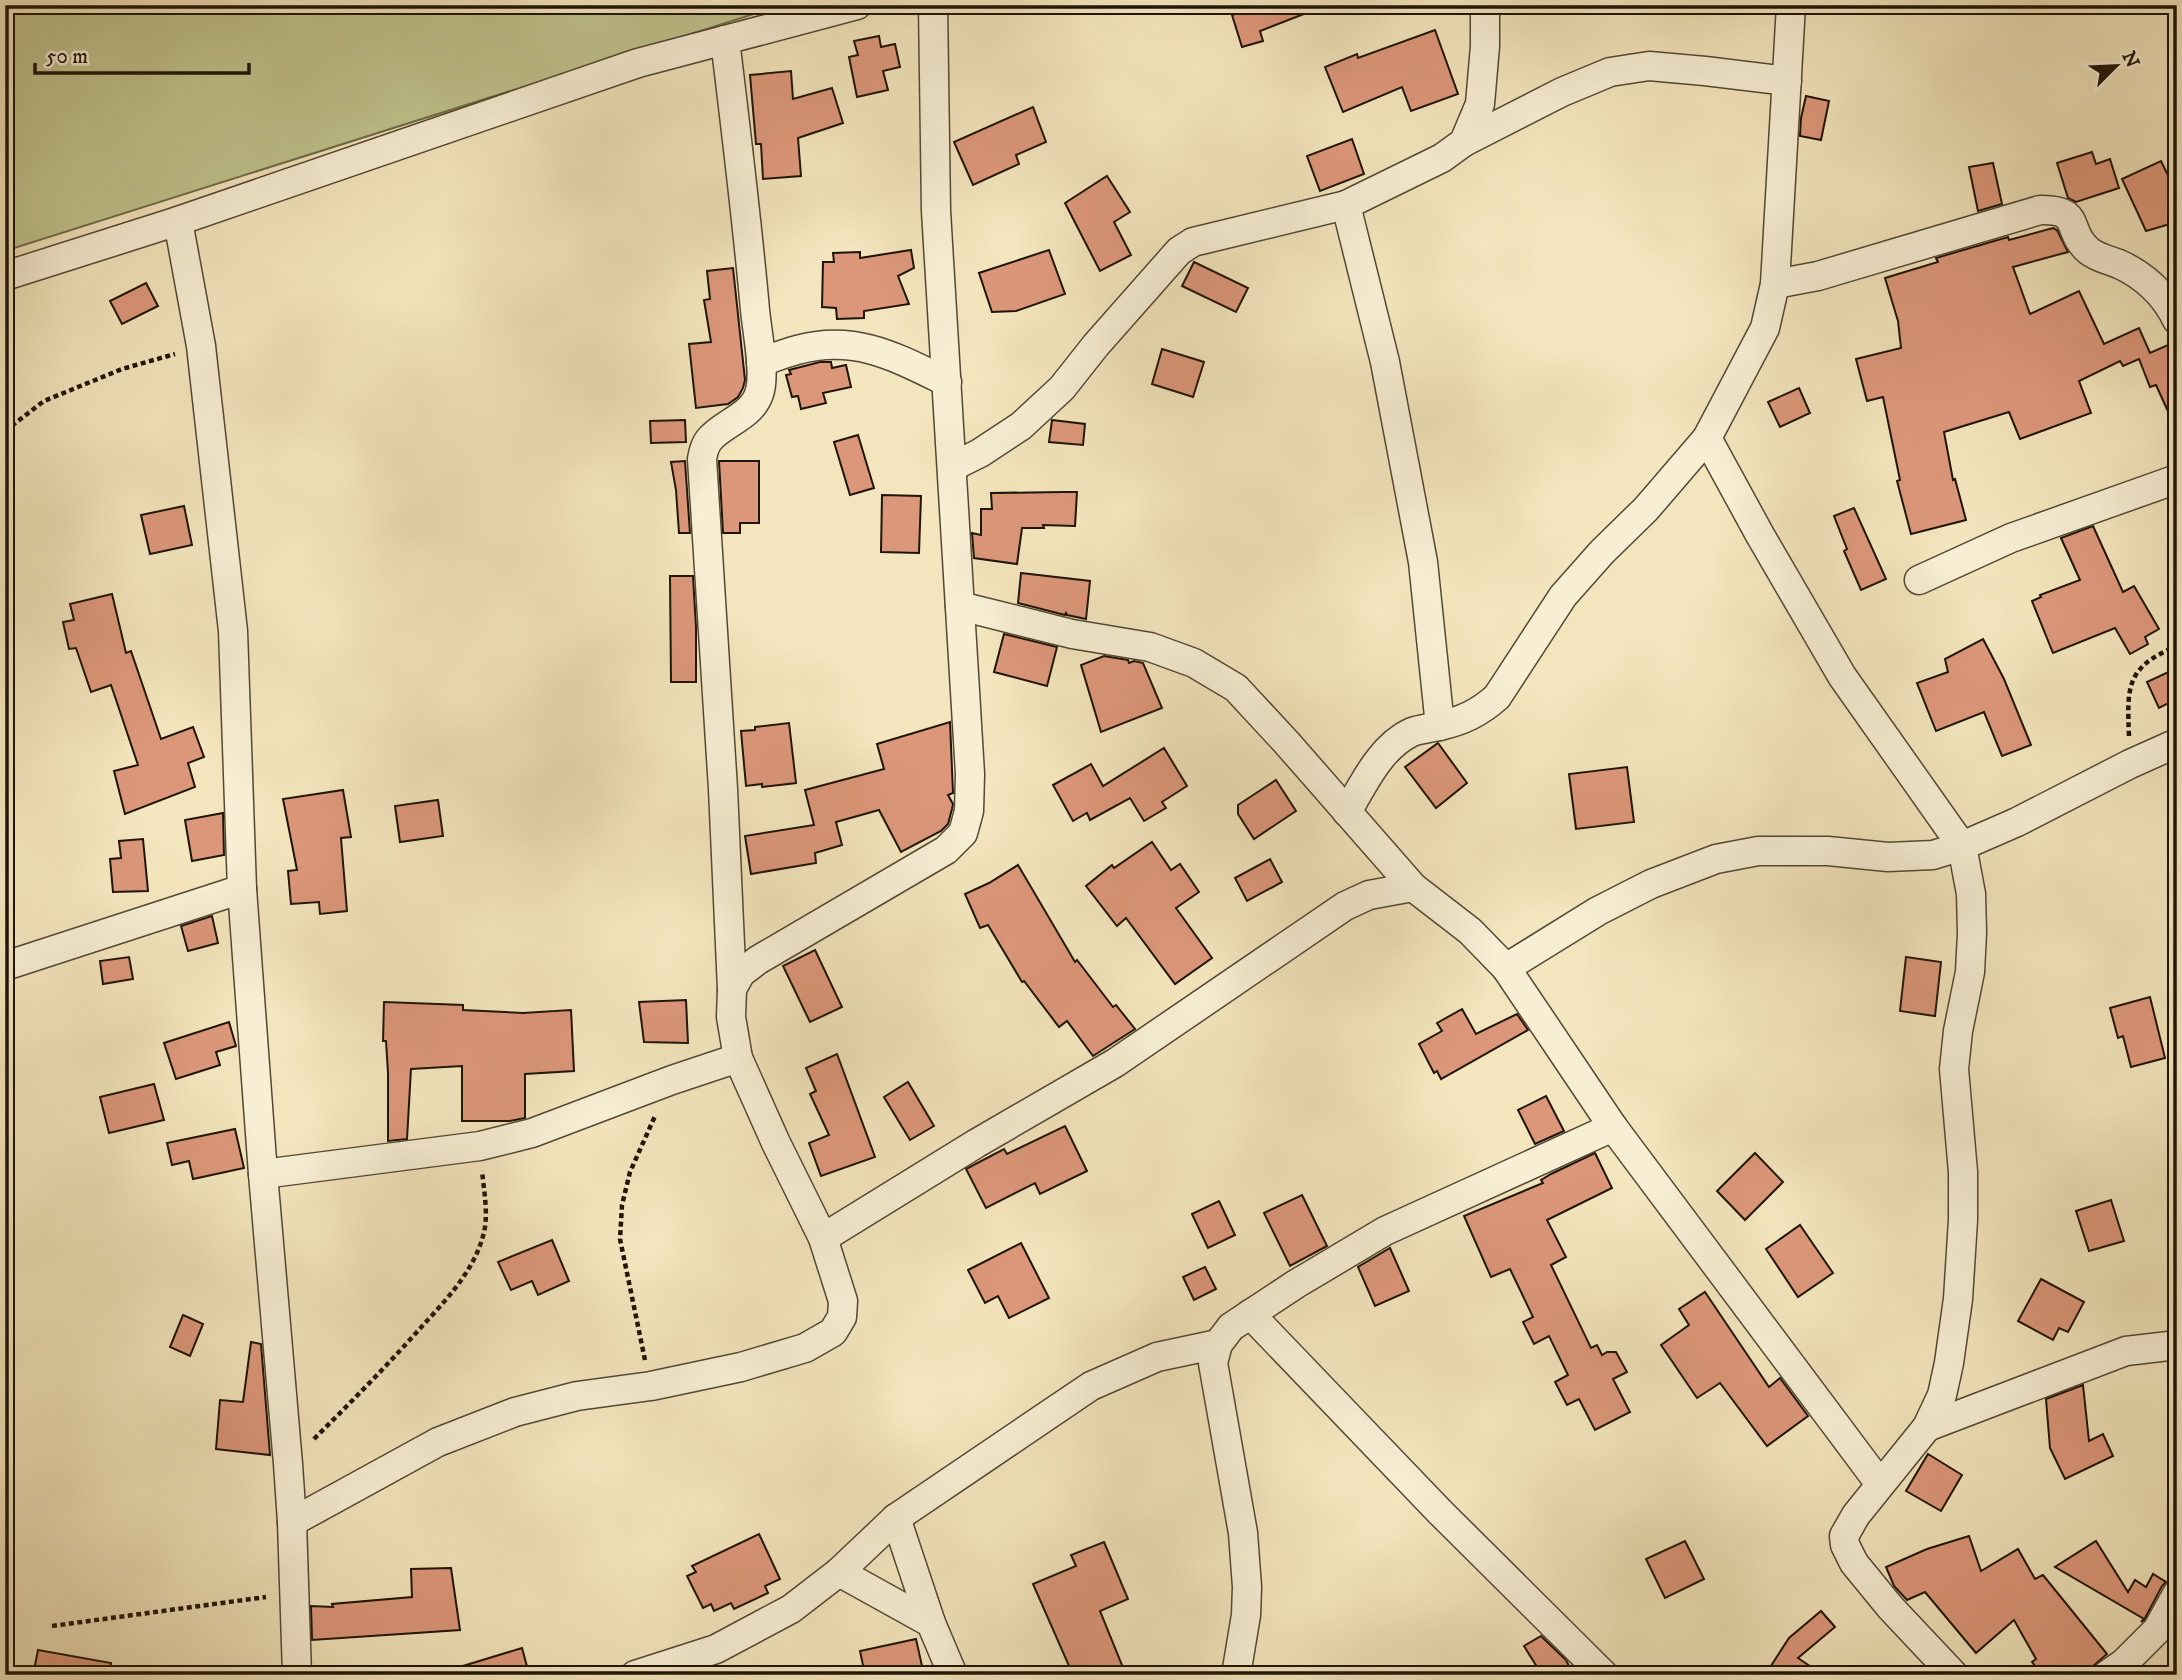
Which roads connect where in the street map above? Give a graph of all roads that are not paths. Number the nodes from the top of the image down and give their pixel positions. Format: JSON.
{"nodes":[{"id":1,"x":857,"y":5,"type":"edge"},
{"id":2,"x":933,"y":5,"type":"edge"},
{"id":3,"x":1485,"y":5,"type":"edge"},
{"id":4,"x":1791,"y":5,"type":"edge"},
{"id":5,"x":725,"y":40,"type":"junction"},
{"id":6,"x":1787,"y":81,"type":"junction"},
{"id":7,"x":1464,"y":142,"type":"junction"},
{"id":8,"x":1346,"y":205,"type":"junction"},
{"id":9,"x":178,"y":221,"type":"junction"},
{"id":10,"x":5,"y":276,"type":"edge"},
{"id":11,"x":1776,"y":284,"type":"junction"},
{"id":12,"x":2177,"y":320,"type":"edge"},
{"id":13,"x":761,"y":362,"type":"junction"},
{"id":14,"x":947,"y":382,"type":"junction"},
{"id":15,"x":1707,"y":438,"type":"junction"},
{"id":16,"x":952,"y":467,"type":"junction"},
{"id":17,"x":2177,"y":479,"type":"edge"},
{"id":18,"x":1919,"y":580,"type":"dead end"},
{"id":19,"x":960,"y":606,"type":"junction"},
{"id":20,"x":1440,"y":726,"type":"junction"},
{"id":21,"x":2177,"y":743,"type":"edge"},
{"id":22,"x":1347,"y":811,"type":"junction"},
{"id":23,"x":1962,"y":846,"type":"junction"},
{"id":24,"x":1413,"y":887,"type":"junction"},
{"id":25,"x":242,"y":889,"type":"junction"},
{"id":26,"x":5,"y":966,"type":"edge"},
{"id":27,"x":1506,"y":968,"type":"junction"},
{"id":28,"x":732,"y":989,"type":"junction"},
{"id":29,"x":738,"y":1058,"type":"junction"},
{"id":30,"x":1613,"y":1127,"type":"junction"},
{"id":31,"x":263,"y":1174,"type":"junction"},
{"id":32,"x":823,"y":1237,"type":"junction"},
{"id":33,"x":1250,"y":1314,"type":"junction"},
{"id":34,"x":1218,"y":1344,"type":"junction"},
{"id":35,"x":2177,"y":1345,"type":"edge"},
{"id":36,"x":1927,"y":1427,"type":"junction"},
{"id":37,"x":1880,"y":1484,"type":"junction"},
{"id":38,"x":896,"y":1518,"type":"junction"},
{"id":39,"x":292,"y":1522,"type":"junction"},
{"id":40,"x":839,"y":1572,"type":"junction"},
{"id":41,"x":2177,"y":1594,"type":"edge"},
{"id":42,"x":931,"y":1622,"type":"junction"},
{"id":43,"x":297,"y":1675,"type":"edge"},
{"id":44,"x":635,"y":1675,"type":"edge"},
{"id":45,"x":953,"y":1675,"type":"edge"},
{"id":46,"x":1236,"y":1675,"type":"edge"},
{"id":47,"x":1604,"y":1675,"type":"edge"},
{"id":48,"x":1954,"y":1675,"type":"edge"},
{"id":49,"x":2107,"y":1675,"type":"edge"}],
"edges":[{"from":1,"to":5,"type":"street"},
{"from":2,"to":14,"type":"street"},
{"from":3,"to":7,"type":"street"},
{"from":4,"to":6,"type":"street"},
{"from":5,"to":9,"type":"street"},
{"from":5,"to":13,"type":"street"},
{"from":6,"to":7,"type":"street"},
{"from":6,"to":11,"type":"street"},
{"from":7,"to":8,"type":"street"},
{"from":8,"to":16,"type":"street"},
{"from":8,"to":20,"type":"street"},
{"from":9,"to":10,"type":"street"},
{"from":9,"to":25,"type":"street"},
{"from":11,"to":12,"type":"street"},
{"from":11,"to":15,"type":"street"},
{"from":13,"to":14,"type":"street"},
{"from":13,"to":28,"type":"street"},
{"from":14,"to":16,"type":"street"},
{"from":15,"to":20,"type":"street"},
{"from":15,"to":23,"type":"street"},
{"from":16,"to":19,"type":"street"},
{"from":17,"to":18,"type":"street"},
{"from":19,"to":22,"type":"street"},
{"from":19,"to":28,"type":"street"},
{"from":20,"to":22,"type":"street"},
{"from":21,"to":23,"type":"street"},
{"from":22,"to":24,"type":"street"},
{"from":23,"to":27,"type":"street"},
{"from":23,"to":36,"type":"street"},
{"from":24,"to":27,"type":"street"},
{"from":24,"to":32,"type":"street"},
{"from":25,"to":26,"type":"street"},
{"from":25,"to":31,"type":"street"},
{"from":27,"to":30,"type":"street"},
{"from":28,"to":29,"type":"street"},
{"from":29,"to":31,"type":"street"},
{"from":29,"to":32,"type":"street"},
{"from":30,"to":33,"type":"street"},
{"from":30,"to":37,"type":"street"},
{"from":31,"to":39,"type":"street"},
{"from":32,"to":39,"type":"street"},
{"from":33,"to":34,"type":"street"},
{"from":33,"to":47,"type":"street"},
{"from":34,"to":38,"type":"street"},
{"from":34,"to":46,"type":"street"},
{"from":35,"to":36,"type":"street"},
{"from":36,"to":37,"type":"street"},
{"from":37,"to":48,"type":"street"},
{"from":38,"to":40,"type":"street"},
{"from":38,"to":42,"type":"street"},
{"from":39,"to":43,"type":"street"},
{"from":40,"to":42,"type":"street"},
{"from":40,"to":44,"type":"street"},
{"from":41,"to":49,"type":"street"},
{"from":42,"to":45,"type":"street"}]}
